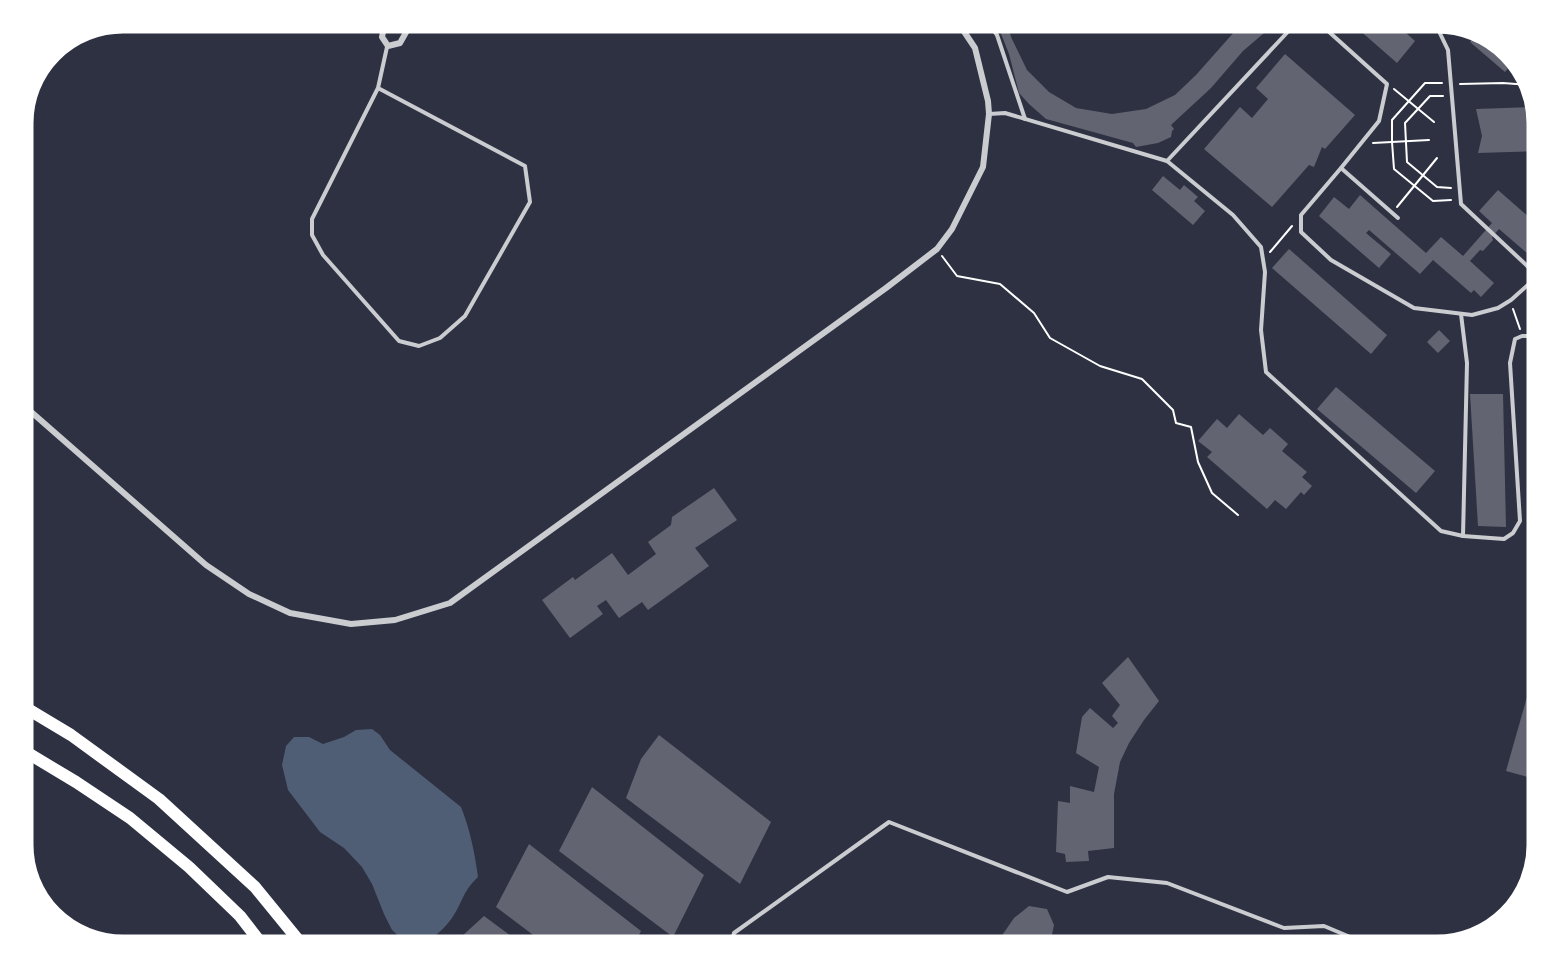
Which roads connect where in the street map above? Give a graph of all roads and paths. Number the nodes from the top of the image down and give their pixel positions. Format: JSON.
{"nodes":[{"id":1,"x":383,"y":32,"type":"edge"},
{"id":2,"x":406,"y":32,"type":"edge"},
{"id":3,"x":964,"y":32,"type":"edge"},
{"id":4,"x":995,"y":32,"type":"edge"},
{"id":5,"x":1288,"y":32,"type":"edge"},
{"id":6,"x":1328,"y":32,"type":"edge"},
{"id":7,"x":1439,"y":32,"type":"edge"},
{"id":8,"x":388,"y":46,"type":"junction"},
{"id":9,"x":1444,"y":82,"type":"dead end"},
{"id":10,"x":1387,"y":84,"type":"junction"},
{"id":11,"x":1451,"y":84,"type":"junction"},
{"id":12,"x":1520,"y":84,"type":"edge"},
{"id":13,"x":378,"y":88,"type":"junction"},
{"id":14,"x":1446,"y":96,"type":"dead end"},
{"id":15,"x":1408,"y":101,"type":"junction"},
{"id":16,"x":1418,"y":109,"type":"junction"},
{"id":17,"x":989,"y":114,"type":"junction"},
{"id":18,"x":1025,"y":120,"type":"junction"},
{"id":19,"x":1434,"y":122,"type":"dead end"},
{"id":20,"x":1429,"y":140,"type":"dead end"},
{"id":21,"x":1406,"y":141,"type":"junction"},
{"id":22,"x":1392,"y":142,"type":"junction"},
{"id":23,"x":1361,"y":144,"type":"junction"},
{"id":24,"x":1437,"y":158,"type":"dead end"},
{"id":25,"x":1167,"y":161,"type":"junction"},
{"id":26,"x":1341,"y":168,"type":"junction"},
{"id":27,"x":1423,"y":176,"type":"junction"},
{"id":28,"x":1414,"y":186,"type":"junction"},
{"id":29,"x":1450,"y":188,"type":"dead end"},
{"id":30,"x":1452,"y":200,"type":"dead end"},
{"id":31,"x":1392,"y":213,"type":"junction"},
{"id":32,"x":1301,"y":215,"type":"junction"},
{"id":33,"x":1398,"y":218,"type":"dead end"},
{"id":34,"x":937,"y":249,"type":"junction"},
{"id":35,"x":1263,"y":261,"type":"junction"},
{"id":36,"x":1528,"y":267,"type":"edge"},
{"id":37,"x":1528,"y":285,"type":"edge"},
{"id":38,"x":1510,"y":300,"type":"junction"},
{"id":39,"x":1461,"y":314,"type":"junction"},
{"id":40,"x":1522,"y":336,"type":"junction"},
{"id":41,"x":1528,"y":336,"type":"edge"},
{"id":42,"x":32,"y":413,"type":"edge"},
{"id":43,"x":1238,"y":515,"type":"dead end"},
{"id":44,"x":1463,"y":536,"type":"junction"},
{"id":45,"x":32,"y":712,"type":"edge"},
{"id":46,"x":32,"y":756,"type":"edge"},
{"id":47,"x":255,"y":936,"type":"edge"},
{"id":48,"x":295,"y":936,"type":"edge"},
{"id":49,"x":733,"y":936,"type":"edge"},
{"id":50,"x":1348,"y":936,"type":"edge"}],
"edges":[{"from":1,"to":8,"type":"street"},
{"from":2,"to":8,"type":"street"},
{"from":3,"to":17,"type":"street"},
{"from":4,"to":18,"type":"lane"},
{"from":5,"to":25,"type":"lane"},
{"from":6,"to":10,"type":"lane"},
{"from":7,"to":11,"type":"lane"},
{"from":8,"to":13,"type":"lane"},
{"from":9,"to":15,"type":"path"},
{"from":10,"to":15,"type":"path"},
{"from":10,"to":23,"type":"lane"},
{"from":11,"to":12,"type":"path"},
{"from":11,"to":36,"type":"lane"},
{"from":13,"to":13,"type":"lane"},
{"from":14,"to":16,"type":"path"},
{"from":15,"to":16,"type":"path"},
{"from":15,"to":22,"type":"path"},
{"from":16,"to":19,"type":"path"},
{"from":16,"to":21,"type":"path"},
{"from":17,"to":18,"type":"lane"},
{"from":17,"to":34,"type":"street"},
{"from":18,"to":25,"type":"lane"},
{"from":20,"to":21,"type":"path"},
{"from":21,"to":22,"type":"path"},
{"from":21,"to":27,"type":"path"},
{"from":22,"to":23,"type":"path"},
{"from":22,"to":28,"type":"path"},
{"from":23,"to":26,"type":"lane"},
{"from":24,"to":27,"type":"path"},
{"from":25,"to":35,"type":"lane"},
{"from":26,"to":31,"type":"lane"},
{"from":26,"to":32,"type":"lane"},
{"from":27,"to":28,"type":"path"},
{"from":27,"to":29,"type":"path"},
{"from":28,"to":30,"type":"path"},
{"from":28,"to":31,"type":"path"},
{"from":31,"to":33,"type":"lane"},
{"from":32,"to":35,"type":"path"},
{"from":32,"to":39,"type":"lane"},
{"from":34,"to":42,"type":"street"},
{"from":34,"to":43,"type":"path"},
{"from":35,"to":44,"type":"lane"},
{"from":37,"to":38,"type":"lane"},
{"from":38,"to":39,"type":"lane"},
{"from":38,"to":40,"type":"path"},
{"from":39,"to":44,"type":"lane"},
{"from":40,"to":41,"type":"lane"},
{"from":40,"to":44,"type":"lane"},
{"from":45,"to":48,"type":"main road"},
{"from":46,"to":47,"type":"main road"},
{"from":49,"to":50,"type":"lane"}]}
